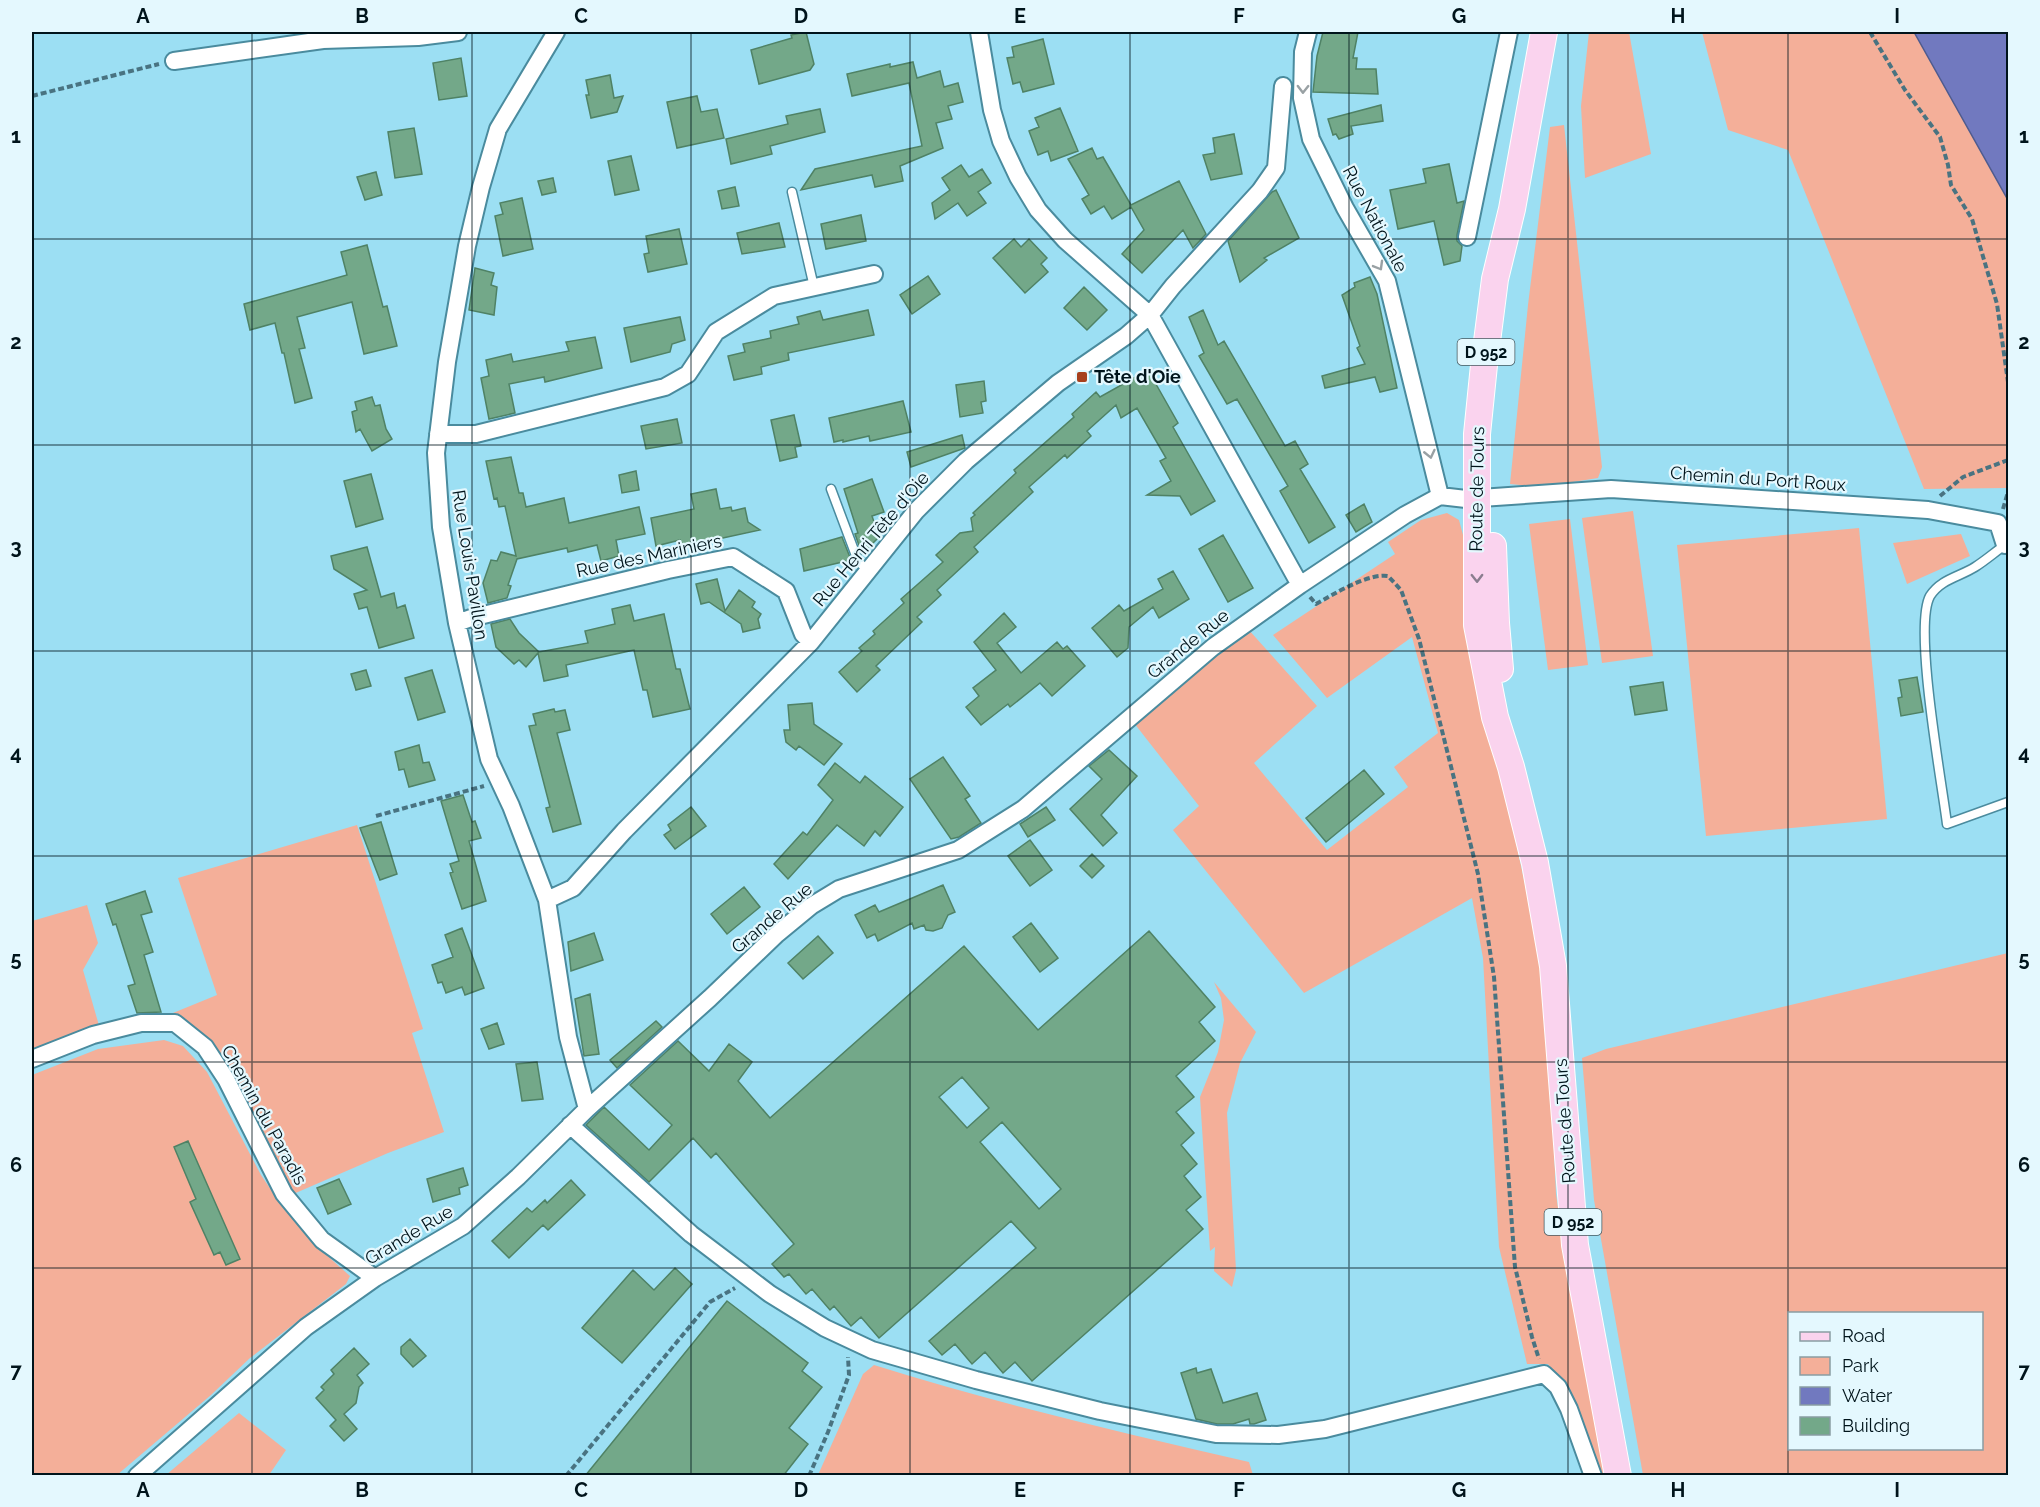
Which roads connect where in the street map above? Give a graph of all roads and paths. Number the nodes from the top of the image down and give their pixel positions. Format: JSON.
{"nodes":[{"id":1,"x":458,"y":32,"type":"edge"},
{"id":2,"x":556,"y":32,"type":"edge"},
{"id":3,"x":979,"y":32,"type":"edge"},
{"id":4,"x":1308,"y":32,"type":"edge"},
{"id":5,"x":1509,"y":32,"type":"edge"},
{"id":6,"x":1544,"y":32,"type":"edge"},
{"id":7,"x":1870,"y":32,"type":"edge"},
{"id":8,"x":174,"y":61,"type":"joint"},
{"id":9,"x":1283,"y":86,"type":"dead end"},
{"id":10,"x":32,"y":96,"type":"edge"},
{"id":11,"x":792,"y":192,"type":"dead end"},
{"id":12,"x":1467,"y":237,"type":"dead end"},
{"id":13,"x":874,"y":274,"type":"dead end"},
{"id":14,"x":814,"y":287,"type":"junction"},
{"id":15,"x":1150,"y":315,"type":"junction"},
{"id":16,"x":2008,"y":382,"type":"edge"},
{"id":17,"x":438,"y":434,"type":"junction"},
{"id":18,"x":2008,"y":460,"type":"edge"},
{"id":19,"x":831,"y":489,"type":"dead end"},
{"id":20,"x":1440,"y":496,"type":"junction"},
{"id":21,"x":1484,"y":498,"type":"junction"},
{"id":22,"x":1928,"y":510,"type":"junction"},
{"id":23,"x":2003,"y":522,"type":"edge"},
{"id":24,"x":2005,"y":545,"type":"joint"},
{"id":25,"x":868,"y":571,"type":"junction"},
{"id":26,"x":1300,"y":585,"type":"junction"},
{"id":27,"x":457,"y":623,"type":"junction"},
{"id":28,"x":811,"y":642,"type":"junction"},
{"id":29,"x":500,"y":781,"type":"junction"},
{"id":30,"x":2008,"y":802,"type":"edge"},
{"id":31,"x":376,"y":816,"type":"dead end"},
{"id":32,"x":547,"y":900,"type":"junction"},
{"id":33,"x":32,"y":1059,"type":"edge"},
{"id":34,"x":587,"y":1109,"type":"junction"},
{"id":35,"x":570,"y":1125,"type":"junction"},
{"id":36,"x":747,"y":1277,"type":"junction"},
{"id":37,"x":375,"y":1278,"type":"junction"},
{"id":38,"x":847,"y":1338,"type":"junction"},
{"id":39,"x":1544,"y":1374,"type":"junction"},
{"id":40,"x":137,"y":1476,"type":"edge"},
{"id":41,"x":566,"y":1476,"type":"edge"},
{"id":42,"x":809,"y":1476,"type":"edge"},
{"id":43,"x":1593,"y":1476,"type":"edge"},
{"id":44,"x":1617,"y":1476,"type":"edge"}],
"edges":[{"from":1,"to":8,"type":"street"},
{"from":2,"to":17,"type":"street","name":"Rue Louis Pavillon"},
{"from":3,"to":15,"type":"street"},
{"from":4,"to":20,"type":"street","name":"Rue Nationale","one_way":true},
{"from":5,"to":12,"type":"street"},
{"from":6,"to":21,"type":"main road","name":"Route de Tours","number":"D 952"},
{"from":7,"to":16,"type":"path"},
{"from":8,"to":10,"type":"path"},
{"from":9,"to":15,"type":"street","name":"Rue Henri Tête d'Oie"},
{"from":11,"to":14,"type":"lane"},
{"from":13,"to":14,"type":"street"},
{"from":14,"to":17,"type":"street"},
{"from":15,"to":25,"type":"street","name":"Rue Henri Tête d'Oie"},
{"from":15,"to":26,"type":"street"},
{"from":17,"to":27,"type":"street","name":"Rue Louis Pavillon"},
{"from":18,"to":22,"type":"path"},
{"from":19,"to":25,"type":"lane"},
{"from":20,"to":21,"type":"street"},
{"from":20,"to":26,"type":"street","name":"Grande Rue"},
{"from":21,"to":22,"type":"street","name":"Chemin du Port Roux"},
{"from":21,"to":44,"type":"main road","name":"Route de Tours","number":"D 952"},
{"from":22,"to":23,"type":"street","name":"Chemin du Port Roux"},
{"from":23,"to":24,"type":"street","name":"Chemin du Port Roux"},
{"from":24,"to":30,"type":"lane"},
{"from":25,"to":28,"type":"street","name":"Rue Henri Tête d'Oie"},
{"from":26,"to":34,"type":"street","name":"Grande Rue"},
{"from":26,"to":39,"type":"path"},
{"from":27,"to":28,"type":"street","name":"Rue des Mariniers"},
{"from":27,"to":29,"type":"street","name":"Rue Louis Pavillon"},
{"from":28,"to":32,"type":"street","name":"Rue Henri Tête d'Oie"},
{"from":29,"to":31,"type":"path"},
{"from":29,"to":32,"type":"street","name":"Rue Louis Pavillon"},
{"from":32,"to":34,"type":"street","name":"Rue Louis Pavillon"},
{"from":33,"to":37,"type":"street","name":"Chemin du Paradis"},
{"from":34,"to":35,"type":"street","name":"Grande Rue"},
{"from":35,"to":36,"type":"street"},
{"from":35,"to":37,"type":"street","name":"Grande Rue"},
{"from":36,"to":38,"type":"street"},
{"from":36,"to":41,"type":"path"},
{"from":37,"to":40,"type":"street","name":"Grande Rue"},
{"from":38,"to":39,"type":"street"},
{"from":38,"to":42,"type":"path"},
{"from":39,"to":43,"type":"street"}]}
